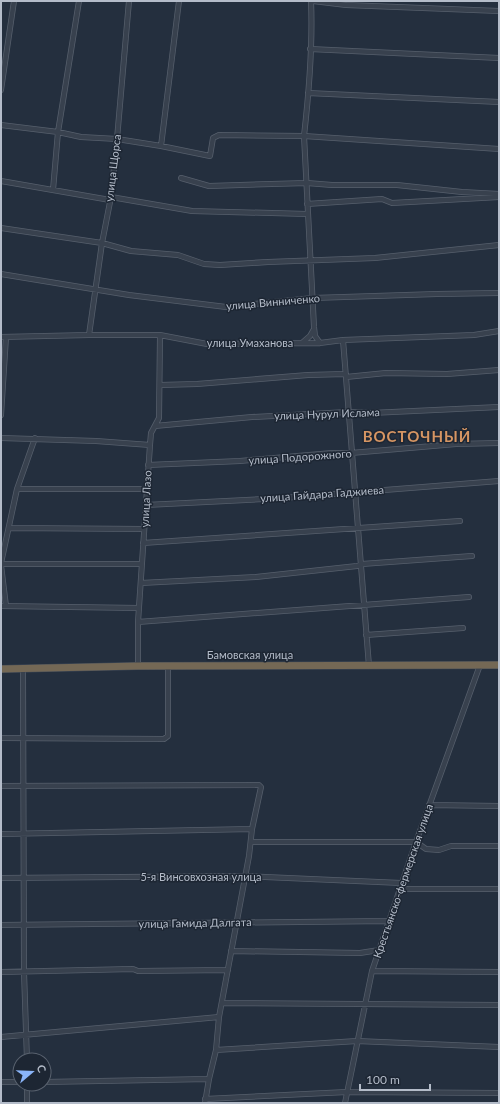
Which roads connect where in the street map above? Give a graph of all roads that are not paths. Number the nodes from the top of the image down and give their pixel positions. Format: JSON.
{"nodes":[{"id":1,"x":14,"y":1,"type":"edge"},
{"id":2,"x":79,"y":1,"type":"edge"},
{"id":3,"x":129,"y":1,"type":"edge"},
{"id":4,"x":179,"y":1,"type":"edge"},
{"id":5,"x":312,"y":1,"type":"edge"},
{"id":6,"x":499,"y":11,"type":"edge"},
{"id":7,"x":310,"y":49,"type":"junction"},
{"id":8,"x":499,"y":58,"type":"edge"},
{"id":9,"x":1,"y":90,"type":"edge"},
{"id":10,"x":308,"y":92,"type":"junction"},
{"id":11,"x":499,"y":102,"type":"edge"},
{"id":12,"x":1,"y":125,"type":"edge"},
{"id":13,"x":58,"y":132,"type":"junction"},
{"id":14,"x":304,"y":136,"type":"junction"},
{"id":15,"x":117,"y":140,"type":"junction"},
{"id":16,"x":161,"y":146,"type":"junction"},
{"id":17,"x":499,"y":149,"type":"edge"},
{"id":18,"x":181,"y":178,"type":"dead end"},
{"id":19,"x":1,"y":181,"type":"edge"},
{"id":20,"x":307,"y":183,"type":"junction"},
{"id":21,"x":53,"y":190,"type":"junction"},
{"id":22,"x":499,"y":194,"type":"edge"},
{"id":23,"x":499,"y":197,"type":"edge"},
{"id":24,"x":111,"y":199,"type":"junction"},
{"id":25,"x":307,"y":204,"type":"junction"},
{"id":26,"x":308,"y":214,"type":"junction"},
{"id":27,"x":1,"y":228,"type":"edge"},
{"id":28,"x":102,"y":243,"type":"junction"},
{"id":29,"x":499,"y":244,"type":"edge"},
{"id":30,"x":310,"y":261,"type":"junction"},
{"id":31,"x":1,"y":274,"type":"edge"},
{"id":32,"x":95,"y":290,"type":"junction"},
{"id":33,"x":499,"y":293,"type":"edge"},
{"id":34,"x":312,"y":298,"type":"junction"},
{"id":35,"x":314,"y":327,"type":"junction"},
{"id":36,"x":499,"y":331,"type":"edge"},
{"id":37,"x":89,"y":335,"type":"junction"},
{"id":38,"x":160,"y":335,"type":"junction"},
{"id":39,"x":4,"y":337,"type":"edge"},
{"id":40,"x":343,"y":340,"type":"junction"},
{"id":41,"x":302,"y":343,"type":"junction"},
{"id":42,"x":320,"y":343,"type":"junction"},
{"id":43,"x":499,"y":370,"type":"edge"},
{"id":44,"x":345,"y":376,"type":"junction"},
{"id":45,"x":160,"y":385,"type":"junction"},
{"id":46,"x":499,"y":407,"type":"edge"},
{"id":47,"x":348,"y":412,"type":"junction"},
{"id":48,"x":1,"y":415,"type":"edge"},
{"id":49,"x":155,"y":426,"type":"junction"},
{"id":50,"x":1,"y":438,"type":"edge"},
{"id":51,"x":35,"y":438,"type":"junction"},
{"id":52,"x":499,"y":443,"type":"edge"},
{"id":53,"x":150,"y":445,"type":"junction"},
{"id":54,"x":352,"y":453,"type":"junction"},
{"id":55,"x":148,"y":464,"type":"junction"},
{"id":56,"x":499,"y":481,"type":"edge"},
{"id":57,"x":17,"y":489,"type":"junction"},
{"id":58,"x":147,"y":489,"type":"junction"},
{"id":59,"x":354,"y":491,"type":"junction"},
{"id":60,"x":146,"y":505,"type":"junction"},
{"id":61,"x":460,"y":521,"type":"dead end"},
{"id":62,"x":9,"y":528,"type":"junction"},
{"id":63,"x":358,"y":528,"type":"junction"},
{"id":64,"x":144,"y":529,"type":"junction"},
{"id":65,"x":143,"y":543,"type":"junction"},
{"id":66,"x":472,"y":556,"type":"dead end"},
{"id":67,"x":1,"y":564,"type":"edge"},
{"id":68,"x":142,"y":564,"type":"junction"},
{"id":69,"x":362,"y":564,"type":"junction"},
{"id":70,"x":141,"y":583,"type":"junction"},
{"id":71,"x":469,"y":597,"type":"dead end"},
{"id":72,"x":364,"y":605,"type":"junction"},
{"id":73,"x":4,"y":606,"type":"edge"},
{"id":74,"x":139,"y":608,"type":"junction"},
{"id":75,"x":138,"y":622,"type":"junction"},
{"id":76,"x":463,"y":628,"type":"dead end"},
{"id":77,"x":366,"y":635,"type":"junction"},
{"id":78,"x":480,"y":665,"type":"junction"},
{"id":79,"x":499,"y":665,"type":"edge"},
{"id":80,"x":138,"y":666,"type":"junction"},
{"id":81,"x":369,"y":666,"type":"junction"},
{"id":82,"x":168,"y":667,"type":"junction"},
{"id":83,"x":1,"y":668,"type":"edge"},
{"id":84,"x":23,"y":669,"type":"junction"},
{"id":85,"x":1,"y":738,"type":"edge"},
{"id":86,"x":24,"y":738,"type":"junction"},
{"id":87,"x":24,"y":785,"type":"junction"},
{"id":88,"x":1,"y":786,"type":"edge"},
{"id":89,"x":429,"y":805,"type":"junction"},
{"id":90,"x":499,"y":806,"type":"edge"},
{"id":91,"x":252,"y":829,"type":"junction"},
{"id":92,"x":1,"y":834,"type":"edge"},
{"id":93,"x":24,"y":834,"type":"junction"},
{"id":94,"x":251,"y":842,"type":"junction"},
{"id":95,"x":416,"y":842,"type":"junction"},
{"id":96,"x":499,"y":846,"type":"edge"},
{"id":97,"x":245,"y":876,"type":"junction"},
{"id":98,"x":1,"y":878,"type":"edge"},
{"id":99,"x":24,"y":878,"type":"junction"},
{"id":100,"x":400,"y":886,"type":"junction"},
{"id":101,"x":499,"y":889,"type":"edge"},
{"id":102,"x":388,"y":921,"type":"junction"},
{"id":103,"x":236,"y":922,"type":"junction"},
{"id":104,"x":1,"y":925,"type":"edge"},
{"id":105,"x":24,"y":925,"type":"junction"},
{"id":106,"x":379,"y":950,"type":"junction"},
{"id":107,"x":231,"y":951,"type":"junction"},
{"id":108,"x":228,"y":970,"type":"junction"},
{"id":109,"x":372,"y":971,"type":"junction"},
{"id":110,"x":1,"y":972,"type":"edge"},
{"id":111,"x":24,"y":972,"type":"junction"},
{"id":112,"x":499,"y":972,"type":"edge"},
{"id":113,"x":222,"y":1003,"type":"junction"},
{"id":114,"x":365,"y":1003,"type":"junction"},
{"id":115,"x":499,"y":1005,"type":"edge"},
{"id":116,"x":219,"y":1017,"type":"junction"},
{"id":117,"x":26,"y":1034,"type":"junction"},
{"id":118,"x":1,"y":1037,"type":"edge"},
{"id":119,"x":357,"y":1041,"type":"junction"},
{"id":120,"x":499,"y":1047,"type":"edge"},
{"id":121,"x":216,"y":1050,"type":"junction"},
{"id":122,"x":26,"y":1052,"type":"edge"},
{"id":123,"x":208,"y":1079,"type":"junction"},
{"id":124,"x":1,"y":1082,"type":"edge"},
{"id":125,"x":12,"y":1082,"type":"edge"},
{"id":126,"x":52,"y":1082,"type":"edge"},
{"id":127,"x":27,"y":1092,"type":"edge"},
{"id":128,"x":347,"y":1092,"type":"junction"},
{"id":129,"x":499,"y":1093,"type":"edge"},
{"id":130,"x":205,"y":1101,"type":"edge"},
{"id":131,"x":27,"y":1103,"type":"edge"},
{"id":132,"x":345,"y":1103,"type":"edge"}],
"edges":[{"from":1,"to":9,"type":"street"},
{"from":2,"to":13,"type":"street"},
{"from":3,"to":15,"type":"street","name":"улица Щорса"},
{"from":4,"to":16,"type":"street"},
{"from":5,"to":6,"type":"street"},
{"from":5,"to":7,"type":"street"},
{"from":7,"to":8,"type":"street"},
{"from":7,"to":10,"type":"street"},
{"from":10,"to":11,"type":"street"},
{"from":10,"to":14,"type":"street"},
{"from":12,"to":13,"type":"street"},
{"from":13,"to":15,"type":"street"},
{"from":13,"to":21,"type":"street"},
{"from":14,"to":16,"type":"street"},
{"from":14,"to":17,"type":"street"},
{"from":14,"to":20,"type":"street"},
{"from":15,"to":16,"type":"street"},
{"from":15,"to":24,"type":"street","name":"улица Щорса"},
{"from":18,"to":20,"type":"street"},
{"from":19,"to":21,"type":"street"},
{"from":20,"to":22,"type":"street"},
{"from":20,"to":25,"type":"street"},
{"from":21,"to":24,"type":"street"},
{"from":23,"to":25,"type":"street"},
{"from":24,"to":26,"type":"street"},
{"from":24,"to":28,"type":"street","name":"улица Щорса"},
{"from":25,"to":26,"type":"street"},
{"from":26,"to":30,"type":"street"},
{"from":27,"to":28,"type":"street"},
{"from":28,"to":30,"type":"street"},
{"from":28,"to":32,"type":"street","name":"улица Щорса"},
{"from":29,"to":30,"type":"street"},
{"from":30,"to":34,"type":"street"},
{"from":31,"to":32,"type":"street","name":"улица Винниченко"},
{"from":32,"to":34,"type":"street","name":"улица Винниченко"},
{"from":32,"to":37,"type":"street","name":"улица Щорса"},
{"from":33,"to":34,"type":"street","name":"улица Винниченко"},
{"from":34,"to":35,"type":"street"},
{"from":35,"to":41,"type":"street"},
{"from":35,"to":42,"type":"street"},
{"from":36,"to":40,"type":"street","name":"улица Умаханова"},
{"from":37,"to":38,"type":"street","name":"улица Умаханова"},
{"from":37,"to":39,"type":"street","name":"улица Умаханова"},
{"from":38,"to":41,"type":"street","name":"улица Умаханова"},
{"from":38,"to":45,"type":"street","name":"улица Лазо"},
{"from":39,"to":48,"type":"street"},
{"from":40,"to":42,"type":"street","name":"улица Умаханова"},
{"from":40,"to":44,"type":"street"},
{"from":41,"to":42,"type":"street","name":"улица Умаханова"},
{"from":43,"to":44,"type":"street"},
{"from":44,"to":45,"type":"street"},
{"from":44,"to":47,"type":"street"},
{"from":45,"to":49,"type":"street","name":"улица Лазо"},
{"from":46,"to":47,"type":"street","name":"улица Нурул Ислама"},
{"from":47,"to":49,"type":"street","name":"улица Нурул Ислама"},
{"from":47,"to":54,"type":"street"},
{"from":49,"to":53,"type":"street","name":"улица Лазо"},
{"from":50,"to":51,"type":"street"},
{"from":51,"to":53,"type":"street"},
{"from":51,"to":57,"type":"street"},
{"from":52,"to":54,"type":"street","name":"улица Подорожного"},
{"from":53,"to":55,"type":"street","name":"улица Лазо"},
{"from":54,"to":55,"type":"street","name":"улица Подорожного"},
{"from":54,"to":59,"type":"street"},
{"from":55,"to":58,"type":"street","name":"улица Лазо"},
{"from":56,"to":59,"type":"street","name":"улица Гайдара Гаджиева"},
{"from":57,"to":58,"type":"street"},
{"from":57,"to":62,"type":"street"},
{"from":58,"to":60,"type":"street","name":"улица Лазо"},
{"from":59,"to":60,"type":"street","name":"улица Гайдара Гаджиева"},
{"from":59,"to":63,"type":"street"},
{"from":60,"to":64,"type":"street","name":"улица Лазо"},
{"from":61,"to":63,"type":"street"},
{"from":62,"to":64,"type":"street"},
{"from":62,"to":67,"type":"street"},
{"from":63,"to":65,"type":"street"},
{"from":63,"to":69,"type":"street"},
{"from":64,"to":65,"type":"street","name":"улица Лазо"},
{"from":65,"to":68,"type":"street","name":"улица Лазо"},
{"from":66,"to":69,"type":"street"},
{"from":67,"to":68,"type":"street"},
{"from":67,"to":73,"type":"street"},
{"from":68,"to":70,"type":"street","name":"улица Лазо"},
{"from":69,"to":70,"type":"street"},
{"from":69,"to":72,"type":"street"},
{"from":70,"to":74,"type":"street","name":"улица Лазо"},
{"from":71,"to":72,"type":"street"},
{"from":72,"to":75,"type":"street"},
{"from":72,"to":77,"type":"street"},
{"from":73,"to":74,"type":"street"},
{"from":74,"to":75,"type":"street","name":"улица Лазо"},
{"from":75,"to":80,"type":"street","name":"улица Лазо"},
{"from":76,"to":77,"type":"street"},
{"from":77,"to":81,"type":"street"},
{"from":78,"to":79,"type":"highway","name":"Бамовская улица"},
{"from":78,"to":81,"type":"highway","name":"Бамовская улица"},
{"from":78,"to":89,"type":"street","name":"Крестьянско-фермерская улица"},
{"from":80,"to":82,"type":"highway","name":"Бамовская улица"},
{"from":80,"to":84,"type":"highway","name":"Бамовская улица"},
{"from":81,"to":82,"type":"highway","name":"Бамовская улица"},
{"from":82,"to":86,"type":"street"},
{"from":83,"to":84,"type":"highway","name":"Бамовская улица"},
{"from":84,"to":86,"type":"street"},
{"from":85,"to":86,"type":"street"},
{"from":86,"to":87,"type":"street"},
{"from":87,"to":88,"type":"street"},
{"from":87,"to":91,"type":"street"},
{"from":87,"to":93,"type":"street"},
{"from":89,"to":90,"type":"street"},
{"from":89,"to":95,"type":"street","name":"Крестьянско-фермерская улица"},
{"from":91,"to":93,"type":"street"},
{"from":91,"to":94,"type":"street"},
{"from":92,"to":93,"type":"street"},
{"from":93,"to":99,"type":"street"},
{"from":94,"to":95,"type":"street"},
{"from":94,"to":97,"type":"street"},
{"from":95,"to":96,"type":"street"},
{"from":95,"to":100,"type":"street","name":"Крестьянско-фермерская улица"},
{"from":97,"to":99,"type":"street","name":"5-я Винсовхозная улица"},
{"from":97,"to":100,"type":"street","name":"5-я Винсовхозная улица"},
{"from":97,"to":103,"type":"street"},
{"from":98,"to":99,"type":"street","name":"5-я Винсовхозная улица"},
{"from":99,"to":105,"type":"street"},
{"from":100,"to":101,"type":"street","name":"5-я Винсовхозная улица"},
{"from":100,"to":102,"type":"street","name":"Крестьянско-фермерская улица"},
{"from":102,"to":103,"type":"street","name":"улица Гамида Далгата"},
{"from":102,"to":106,"type":"street","name":"Крестьянско-фермерская улица"},
{"from":103,"to":105,"type":"street","name":"улица Гамида Далгата"},
{"from":103,"to":107,"type":"street"},
{"from":104,"to":105,"type":"street","name":"улица Гамида Далгата"},
{"from":105,"to":111,"type":"street"},
{"from":106,"to":107,"type":"street"},
{"from":106,"to":109,"type":"street","name":"Крестьянско-фермерская улица"},
{"from":107,"to":108,"type":"street"},
{"from":108,"to":111,"type":"street"},
{"from":108,"to":113,"type":"street"},
{"from":109,"to":112,"type":"street"},
{"from":109,"to":114,"type":"street","name":"Крестьянско-фермерская улица"},
{"from":110,"to":111,"type":"street"},
{"from":111,"to":117,"type":"street"},
{"from":113,"to":114,"type":"street"},
{"from":113,"to":116,"type":"street"},
{"from":114,"to":115,"type":"street"},
{"from":114,"to":119,"type":"street","name":"Крестьянско-фермерская улица"},
{"from":116,"to":117,"type":"street"},
{"from":116,"to":121,"type":"street"},
{"from":117,"to":118,"type":"street"},
{"from":117,"to":122,"type":"street"},
{"from":119,"to":120,"type":"street"},
{"from":119,"to":121,"type":"street"},
{"from":119,"to":128,"type":"street","name":"Крестьянско-фермерская улица"},
{"from":121,"to":123,"type":"street"},
{"from":123,"to":126,"type":"street"},
{"from":123,"to":130,"type":"street"},
{"from":124,"to":125,"type":"street"},
{"from":127,"to":131,"type":"street"},
{"from":128,"to":129,"type":"street"},
{"from":128,"to":130,"type":"street"},
{"from":128,"to":132,"type":"street","name":"Крестьянско-фермерская улица"}]}
